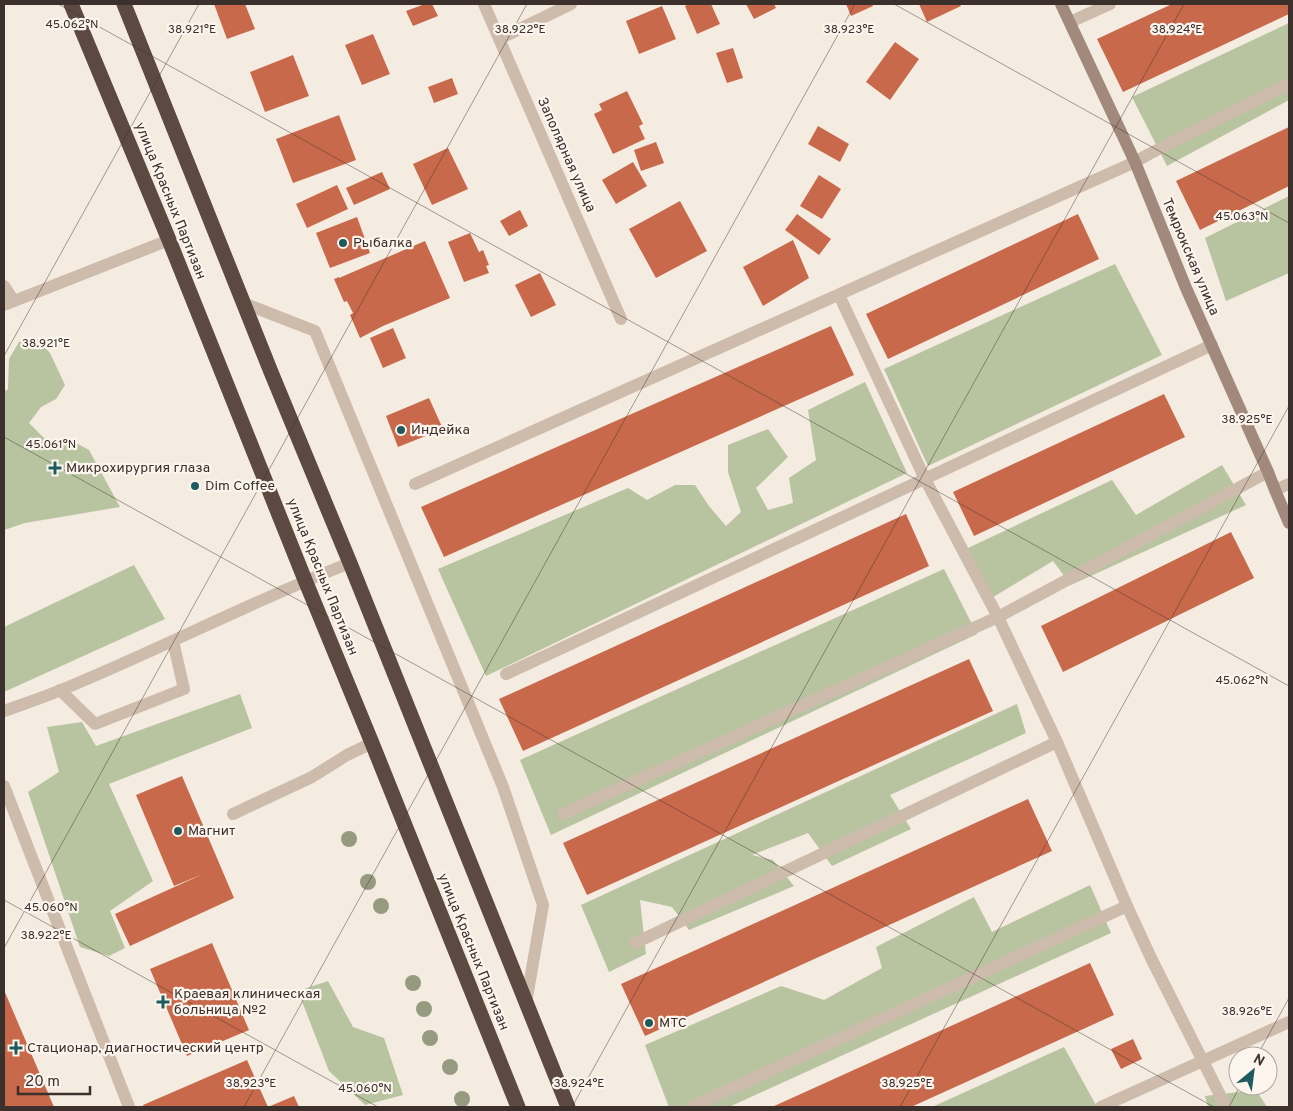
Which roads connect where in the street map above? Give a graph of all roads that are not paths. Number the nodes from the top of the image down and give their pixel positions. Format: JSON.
{"nodes":[{"id":1,"x":71,"y":4,"type":"edge"},
{"id":2,"x":124,"y":4,"type":"edge"},
{"id":3,"x":484,"y":4,"type":"edge"},
{"id":4,"x":571,"y":4,"type":"edge"},
{"id":5,"x":1061,"y":4,"type":"edge"},
{"id":6,"x":1110,"y":4,"type":"edge"},
{"id":7,"x":1070,"y":22,"type":"junction"},
{"id":8,"x":499,"y":40,"type":"junction"},
{"id":9,"x":1289,"y":84,"type":"edge"},
{"id":10,"x":1135,"y":162,"type":"junction"},
{"id":11,"x":168,"y":240,"type":"junction"},
{"id":12,"x":4,"y":286,"type":"edge"},
{"id":13,"x":839,"y":295,"type":"junction"},
{"id":14,"x":9,"y":303,"type":"edge"},
{"id":15,"x":243,"y":303,"type":"junction"},
{"id":16,"x":621,"y":319,"type":"dead end"},
{"id":17,"x":1212,"y":345,"type":"junction"},
{"id":18,"x":1268,"y":472,"type":"junction"},
{"id":19,"x":925,"y":479,"type":"junction"},
{"id":20,"x":416,"y":484,"type":"dead end"},
{"id":21,"x":1289,"y":484,"type":"edge"},
{"id":22,"x":1275,"y":490,"type":"junction"},
{"id":23,"x":1289,"y":523,"type":"edge"},
{"id":24,"x":350,"y":562,"type":"junction"},
{"id":25,"x":305,"y":580,"type":"junction"},
{"id":26,"x":998,"y":617,"type":"junction"},
{"id":27,"x":173,"y":641,"type":"junction"},
{"id":28,"x":506,"y":674,"type":"dead end"},
{"id":29,"x":60,"y":690,"type":"junction"},
{"id":30,"x":4,"y":711,"type":"edge"},
{"id":31,"x":1057,"y":742,"type":"junction"},
{"id":32,"x":372,"y":743,"type":"junction"},
{"id":33,"x":4,"y":786,"type":"edge"},
{"id":34,"x":7,"y":803,"type":"edge"},
{"id":35,"x":233,"y":814,"type":"dead end"},
{"id":36,"x":564,"y":814,"type":"dead end"},
{"id":37,"x":1127,"y":906,"type":"junction"},
{"id":38,"x":635,"y":943,"type":"dead end"},
{"id":39,"x":526,"y":1003,"type":"junction"},
{"id":40,"x":1289,"y":1022,"type":"edge"},
{"id":41,"x":1203,"y":1061,"type":"junction"},
{"id":42,"x":129,"y":1107,"type":"edge"},
{"id":43,"x":518,"y":1107,"type":"edge"},
{"id":44,"x":568,"y":1107,"type":"edge"},
{"id":45,"x":691,"y":1107,"type":"edge"},
{"id":46,"x":1101,"y":1107,"type":"edge"},
{"id":47,"x":1226,"y":1107,"type":"edge"}],
"edges":[{"from":1,"to":11,"type":"highway","name":"улица Красных Партизан"},
{"from":2,"to":15,"type":"highway"},
{"from":3,"to":8,"type":"street","name":"Заполярная улица"},
{"from":4,"to":8,"type":"street"},
{"from":5,"to":7,"type":"street","name":"Темрюкская улица"},
{"from":6,"to":7,"type":"street"},
{"from":7,"to":10,"type":"street","name":"Темрюкская улица"},
{"from":8,"to":16,"type":"street","name":"Заполярная улица"},
{"from":9,"to":10,"type":"street"},
{"from":10,"to":13,"type":"street"},
{"from":10,"to":17,"type":"street","name":"Темрюкская улица"},
{"from":11,"to":14,"type":"street"},
{"from":11,"to":25,"type":"highway","name":"улица Красных Партизан"},
{"from":12,"to":14,"type":"street"},
{"from":13,"to":19,"type":"street"},
{"from":13,"to":20,"type":"street"},
{"from":15,"to":24,"type":"highway"},
{"from":15,"to":39,"type":"street"},
{"from":17,"to":18,"type":"street","name":"Темрюкская улица"},
{"from":17,"to":19,"type":"street"},
{"from":18,"to":22,"type":"street","name":"Темрюкская улица"},
{"from":18,"to":26,"type":"street"},
{"from":19,"to":26,"type":"street"},
{"from":19,"to":28,"type":"street"},
{"from":21,"to":22,"type":"street"},
{"from":22,"to":23,"type":"street","name":"Темрюкская улица"},
{"from":24,"to":25,"type":"street"},
{"from":24,"to":39,"type":"highway"},
{"from":25,"to":27,"type":"street"},
{"from":25,"to":32,"type":"highway","name":"улица Красных Партизан"},
{"from":26,"to":31,"type":"street"},
{"from":26,"to":36,"type":"street"},
{"from":27,"to":29,"type":"street"},
{"from":27,"to":29,"type":"street"},
{"from":29,"to":30,"type":"street"},
{"from":31,"to":37,"type":"street"},
{"from":31,"to":38,"type":"street"},
{"from":32,"to":35,"type":"street"},
{"from":32,"to":43,"type":"highway","name":"улица Красных Партизан"},
{"from":33,"to":34,"type":"street"},
{"from":34,"to":42,"type":"street"},
{"from":37,"to":41,"type":"street"},
{"from":37,"to":45,"type":"street"},
{"from":39,"to":44,"type":"highway"},
{"from":40,"to":41,"type":"street"},
{"from":41,"to":46,"type":"street"},
{"from":41,"to":47,"type":"street"}]}
